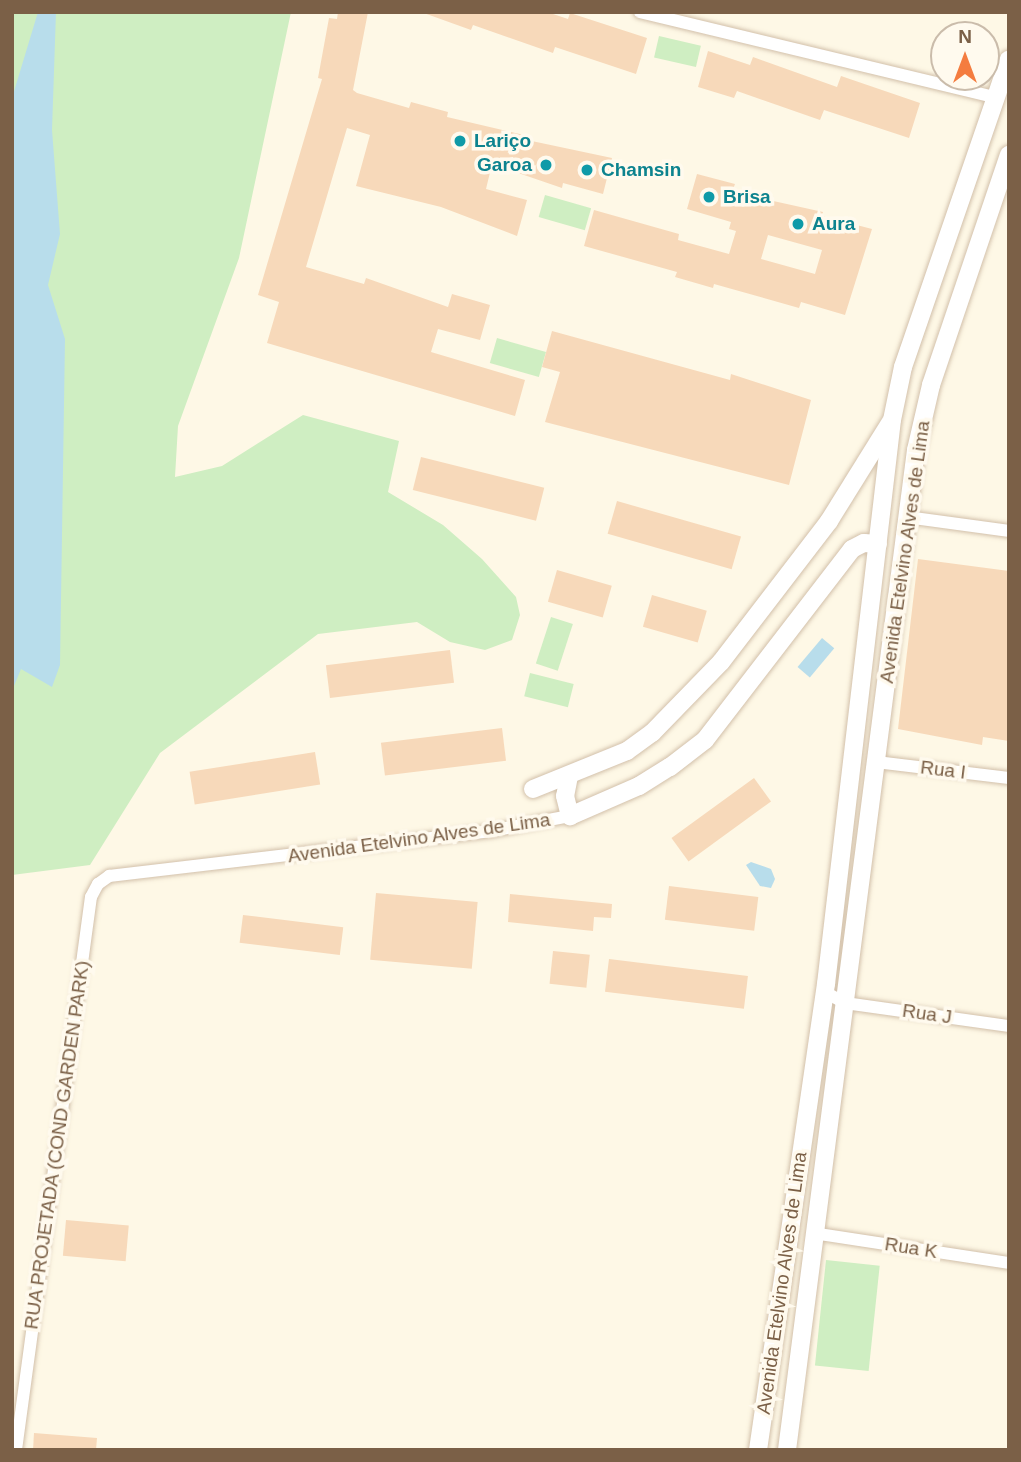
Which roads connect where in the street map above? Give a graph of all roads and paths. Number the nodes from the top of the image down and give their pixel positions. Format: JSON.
{"nodes":[{"id":1,"x":640,"y":12,"type":"edge"},
{"id":2,"x":1009,"y":60,"type":"edge"},
{"id":3,"x":995,"y":97,"type":"junction"},
{"id":4,"x":1009,"y":155,"type":"edge"},
{"id":5,"x":891,"y":420,"type":"junction"},
{"id":6,"x":907,"y":517,"type":"junction"},
{"id":7,"x":1009,"y":531,"type":"edge"},
{"id":8,"x":878,"y":544,"type":"junction"},
{"id":9,"x":876,"y":762,"type":"junction"},
{"id":10,"x":569,"y":776,"type":"junction"},
{"id":11,"x":1009,"y":778,"type":"edge"},
{"id":12,"x":533,"y":789,"type":"dead end"},
{"id":13,"x":570,"y":816,"type":"junction"},
{"id":14,"x":99,"y":884,"type":"joint"},
{"id":15,"x":825,"y":992,"type":"junction"},
{"id":16,"x":845,"y":1003,"type":"junction"},
{"id":17,"x":1009,"y":1026,"type":"edge"},
{"id":18,"x":814,"y":1233,"type":"junction"},
{"id":19,"x":1009,"y":1263,"type":"edge"},
{"id":20,"x":16,"y":1450,"type":"edge"},
{"id":21,"x":758,"y":1450,"type":"edge"},
{"id":22,"x":787,"y":1450,"type":"edge"}],
"edges":[{"from":1,"to":3,"type":"street"},
{"from":2,"to":3,"type":"main road","name":"Avenida Etelvino Alves de Lima"},
{"from":3,"to":5,"type":"main road","name":"Avenida Etelvino Alves de Lima"},
{"from":4,"to":6,"type":"main road","name":"Avenida Etelvino Alves de Lima"},
{"from":5,"to":8,"type":"main road","name":"Avenida Etelvino Alves de Lima"},
{"from":5,"to":10,"type":"main road","name":"Avenida Etelvino Alves de Lima"},
{"from":6,"to":7,"type":"street"},
{"from":6,"to":9,"type":"main road","name":"Avenida Etelvino Alves de Lima"},
{"from":8,"to":13,"type":"main road","name":"Avenida Etelvino Alves de Lima"},
{"from":8,"to":15,"type":"main road","name":"Avenida Etelvino Alves de Lima"},
{"from":9,"to":11,"type":"street","name":"Rua I"},
{"from":9,"to":16,"type":"main road","name":"Avenida Etelvino Alves de Lima"},
{"from":10,"to":12,"type":"main road","name":"Avenida Etelvino Alves de Lima"},
{"from":10,"to":13,"type":"main road"},
{"from":13,"to":14,"type":"street","name":"Avenida Etelvino Alves de Lima"},
{"from":14,"to":20,"type":"street","name":"RUA PROJETADA (COND GARDEN PARK)"},
{"from":15,"to":16,"type":"street"},
{"from":15,"to":21,"type":"main road","name":"Avenida Etelvino Alves de Lima"},
{"from":16,"to":17,"type":"street","name":"Rua J"},
{"from":16,"to":18,"type":"main road","name":"Avenida Etelvino Alves de Lima"},
{"from":18,"to":19,"type":"street","name":"Rua K"},
{"from":18,"to":22,"type":"main road","name":"Avenida Etelvino Alves de Lima"}]}
